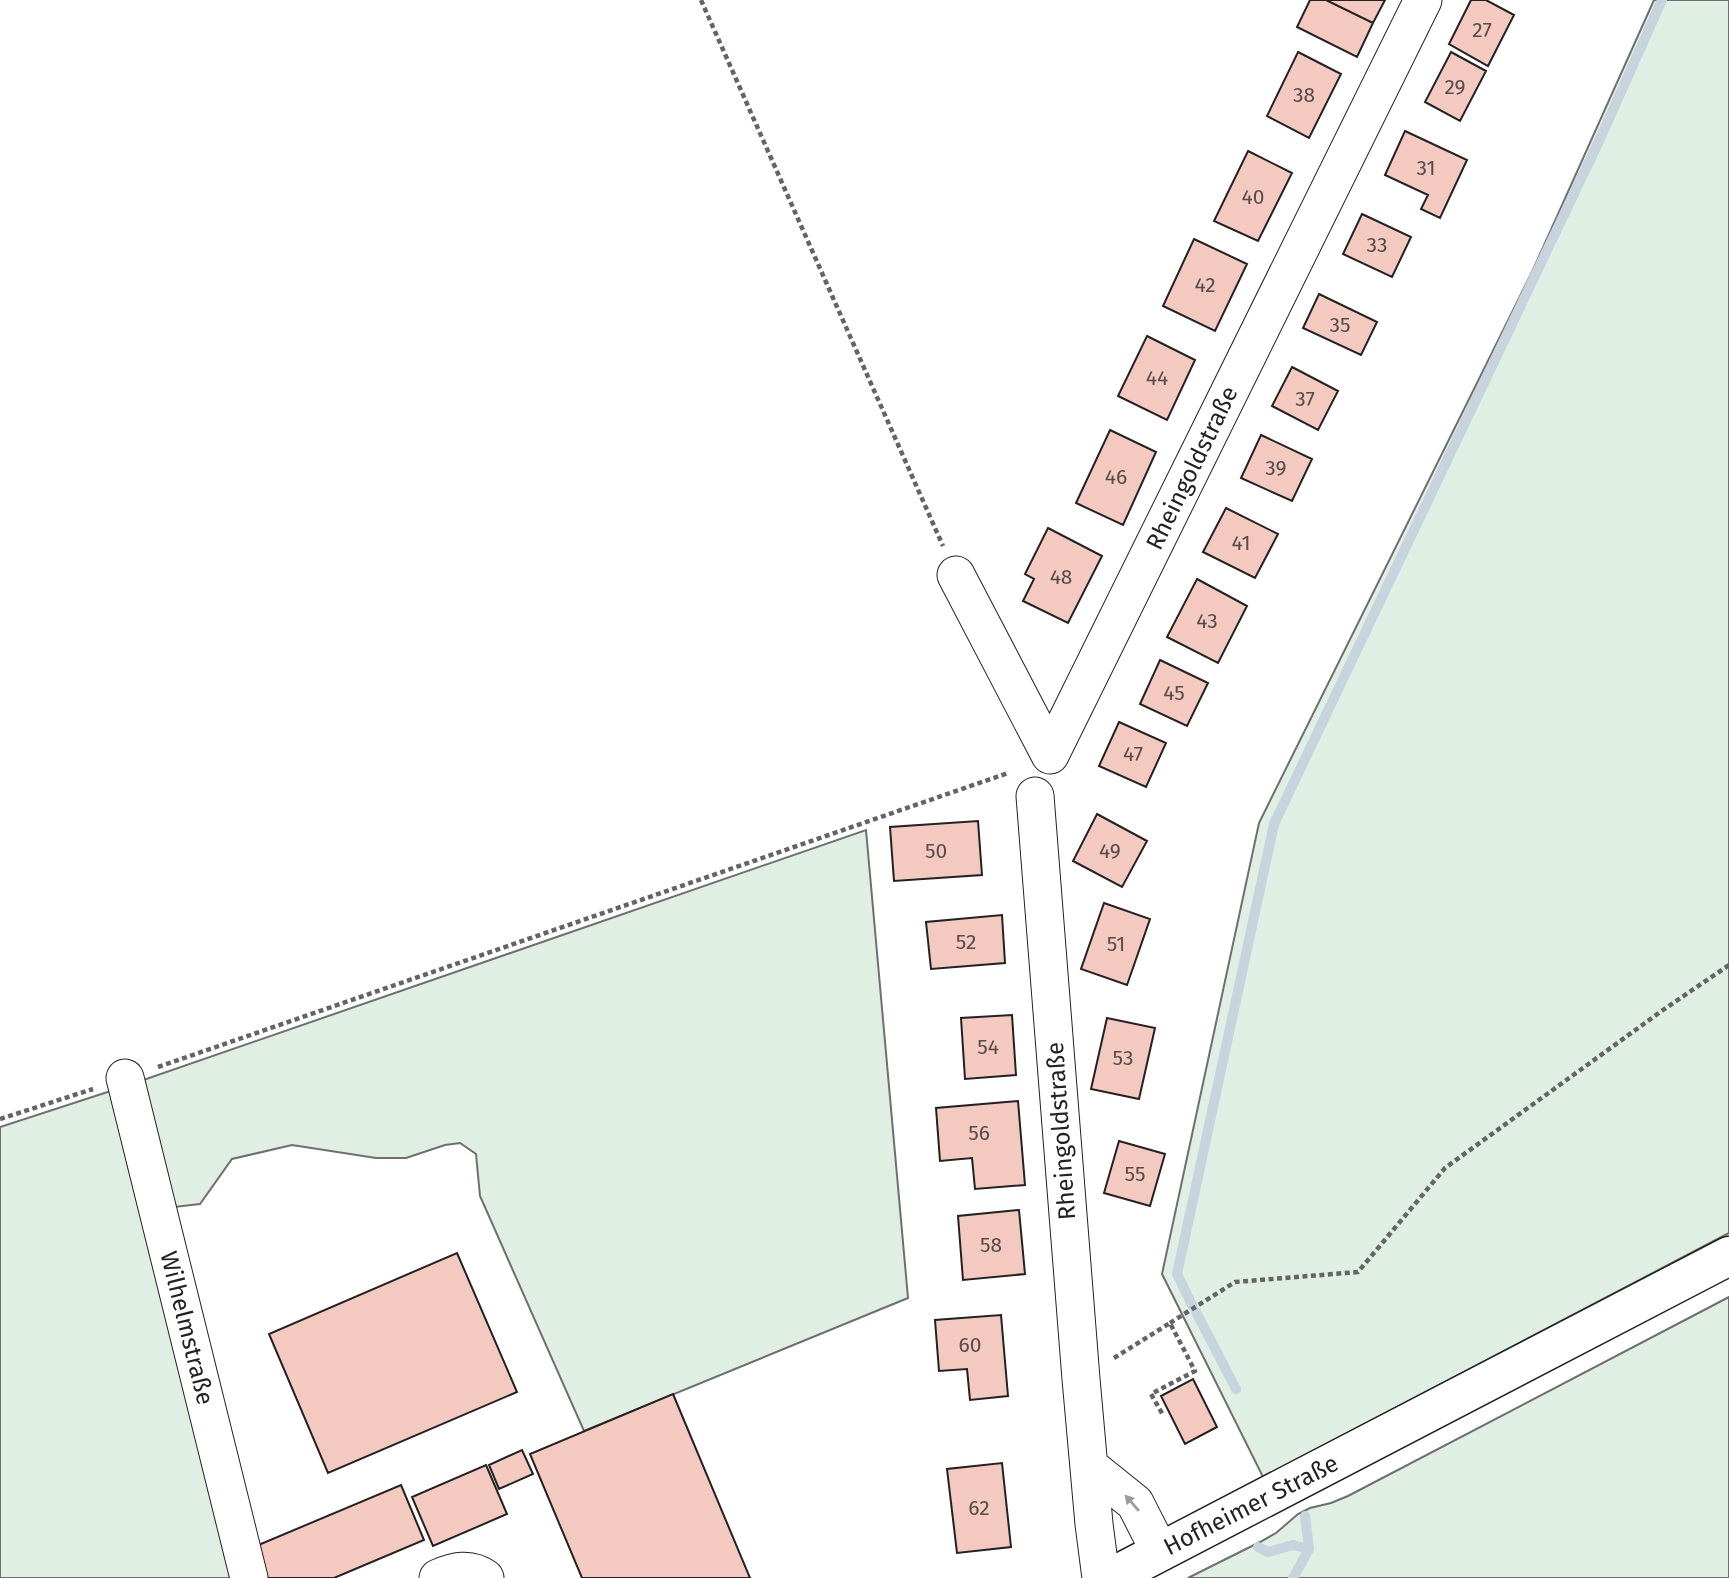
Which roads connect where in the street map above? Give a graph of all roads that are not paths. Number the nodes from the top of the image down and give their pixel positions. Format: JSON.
{"nodes":[{"id":1,"x":1423,"y":0,"type":"edge"},
{"id":2,"x":956,"y":575,"type":"road end"},
{"id":3,"x":1035,"y":796,"type":"road end"},
{"id":4,"x":125,"y":1078,"type":"road end"},
{"id":5,"x":1729,"y":1256,"type":"edge"},
{"id":6,"x":1089,"y":1466,"type":"junction"},
{"id":7,"x":1160,"y":1552,"type":"junction"},
{"id":8,"x":248,"y":1578,"type":"edge"},
{"id":9,"x":438,"y":1578,"type":"edge"},
{"id":10,"x":485,"y":1578,"type":"edge"},
{"id":11,"x":1101,"y":1578,"type":"edge"},
{"id":12,"x":1110,"y":1578,"type":"edge"}],
"edges":[{"from":1,"to":2,"type":"street","name":"Rheingoldstraße"},
{"from":3,"to":6,"type":"street","name":"Rheingoldstraße"},
{"from":4,"to":8,"type":"street","name":"Wilhelmstraße"},
{"from":5,"to":7,"type":"main road","name":"Hofheimer Straße"},
{"from":7,"to":6,"type":"street","one_way":true},
{"from":6,"to":11,"type":"street","name":"Rheingoldstraße"},
{"from":7,"to":12,"type":"main road","name":"Hofheimer Straße"},
{"from":9,"to":10,"type":"street"}]}
